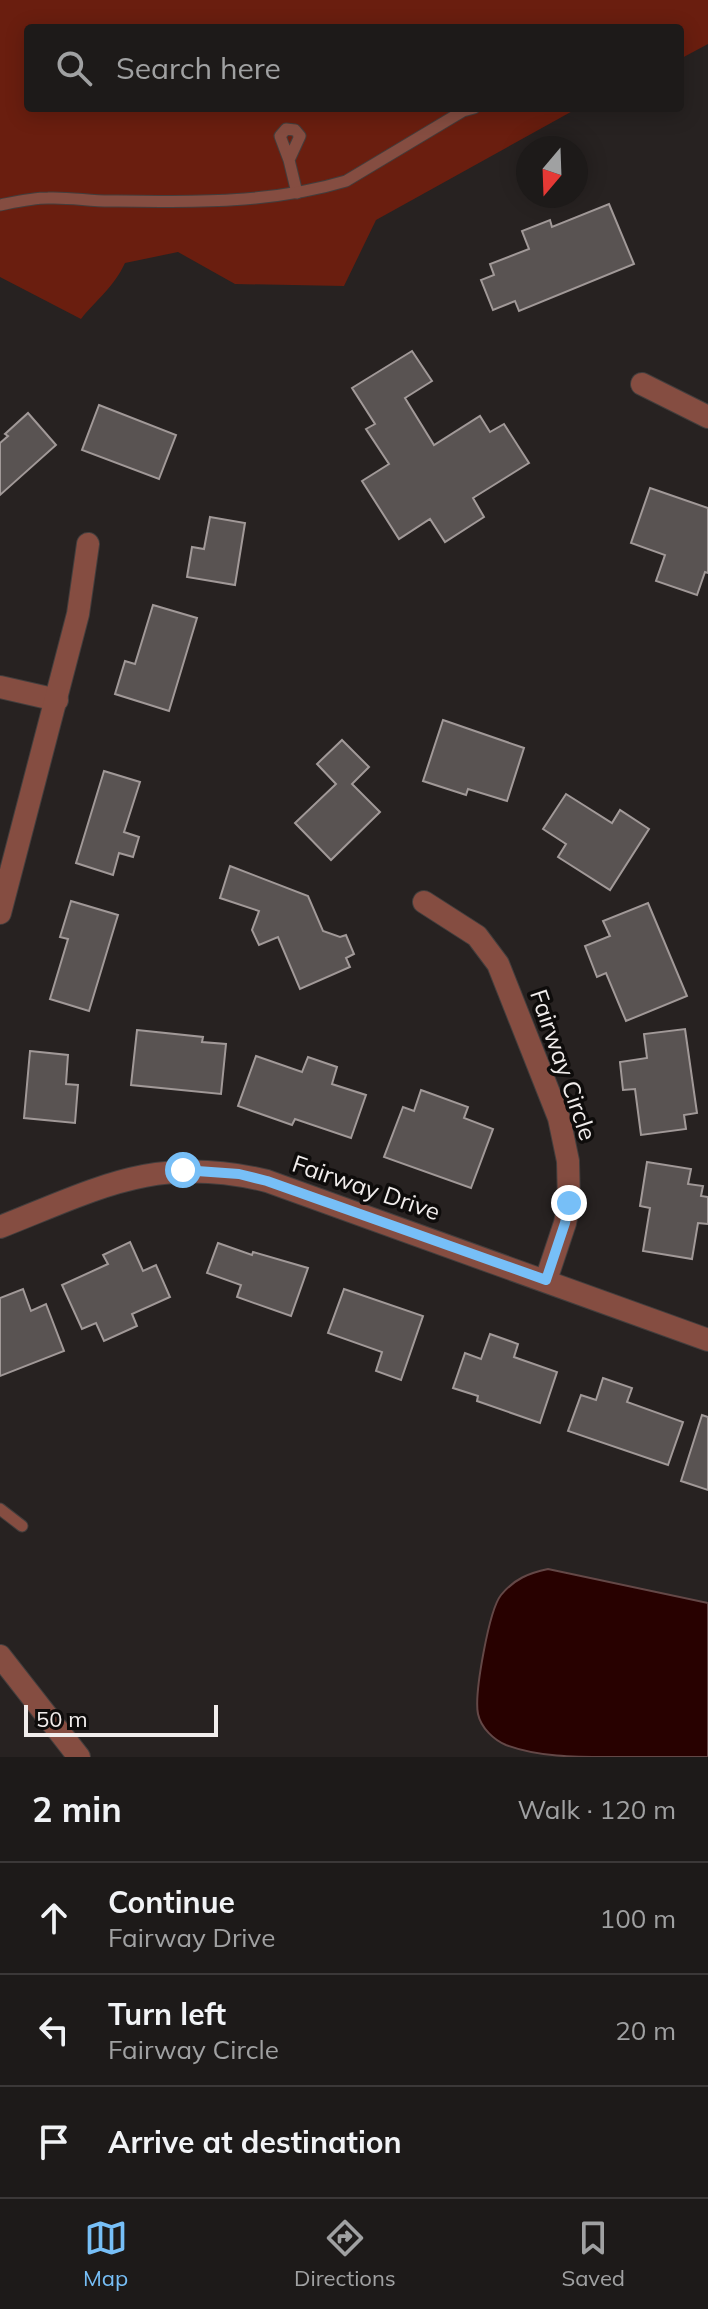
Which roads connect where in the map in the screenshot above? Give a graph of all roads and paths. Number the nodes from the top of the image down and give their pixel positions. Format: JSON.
{"nodes":[{"id":1,"x":461,"y":112,"type":"edge"},
{"id":2,"x":289,"y":160,"type":"dead end"},
{"id":3,"x":297,"y":193,"type":"junction"},
{"id":4,"x":0,"y":205,"type":"edge"},
{"id":5,"x":642,"y":384,"type":"dead end"},
{"id":6,"x":708,"y":417,"type":"edge"},
{"id":7,"x":88,"y":544,"type":"dead end"},
{"id":8,"x":0,"y":687,"type":"edge"},
{"id":9,"x":57,"y":700,"type":"junction"},
{"id":10,"x":424,"y":902,"type":"dead end"},
{"id":11,"x":0,"y":913,"type":"edge"},
{"id":12,"x":0,"y":1227,"type":"edge"},
{"id":13,"x":546,"y":1280,"type":"junction"},
{"id":14,"x":708,"y":1340,"type":"edge"},
{"id":15,"x":0,"y":1509,"type":"edge"},
{"id":16,"x":22,"y":1526,"type":"dead end"},
{"id":17,"x":0,"y":1656,"type":"edge"},
{"id":18,"x":79,"y":1757,"type":"edge"}],
"edges":[{"from":1,"to":3,"type":"lane"},
{"from":2,"to":3,"type":"lane"},
{"from":3,"to":4,"type":"lane"},
{"from":5,"to":6,"type":"street"},
{"from":7,"to":9,"type":"street"},
{"from":8,"to":9,"type":"street"},
{"from":9,"to":11,"type":"street"},
{"from":10,"to":13,"type":"street","name":"Fairway Circle"},
{"from":12,"to":13,"type":"street","name":"Fairway Drive"},
{"from":13,"to":14,"type":"street","name":"Fairway Drive"},
{"from":15,"to":16,"type":"lane"},
{"from":17,"to":18,"type":"street"}]}
